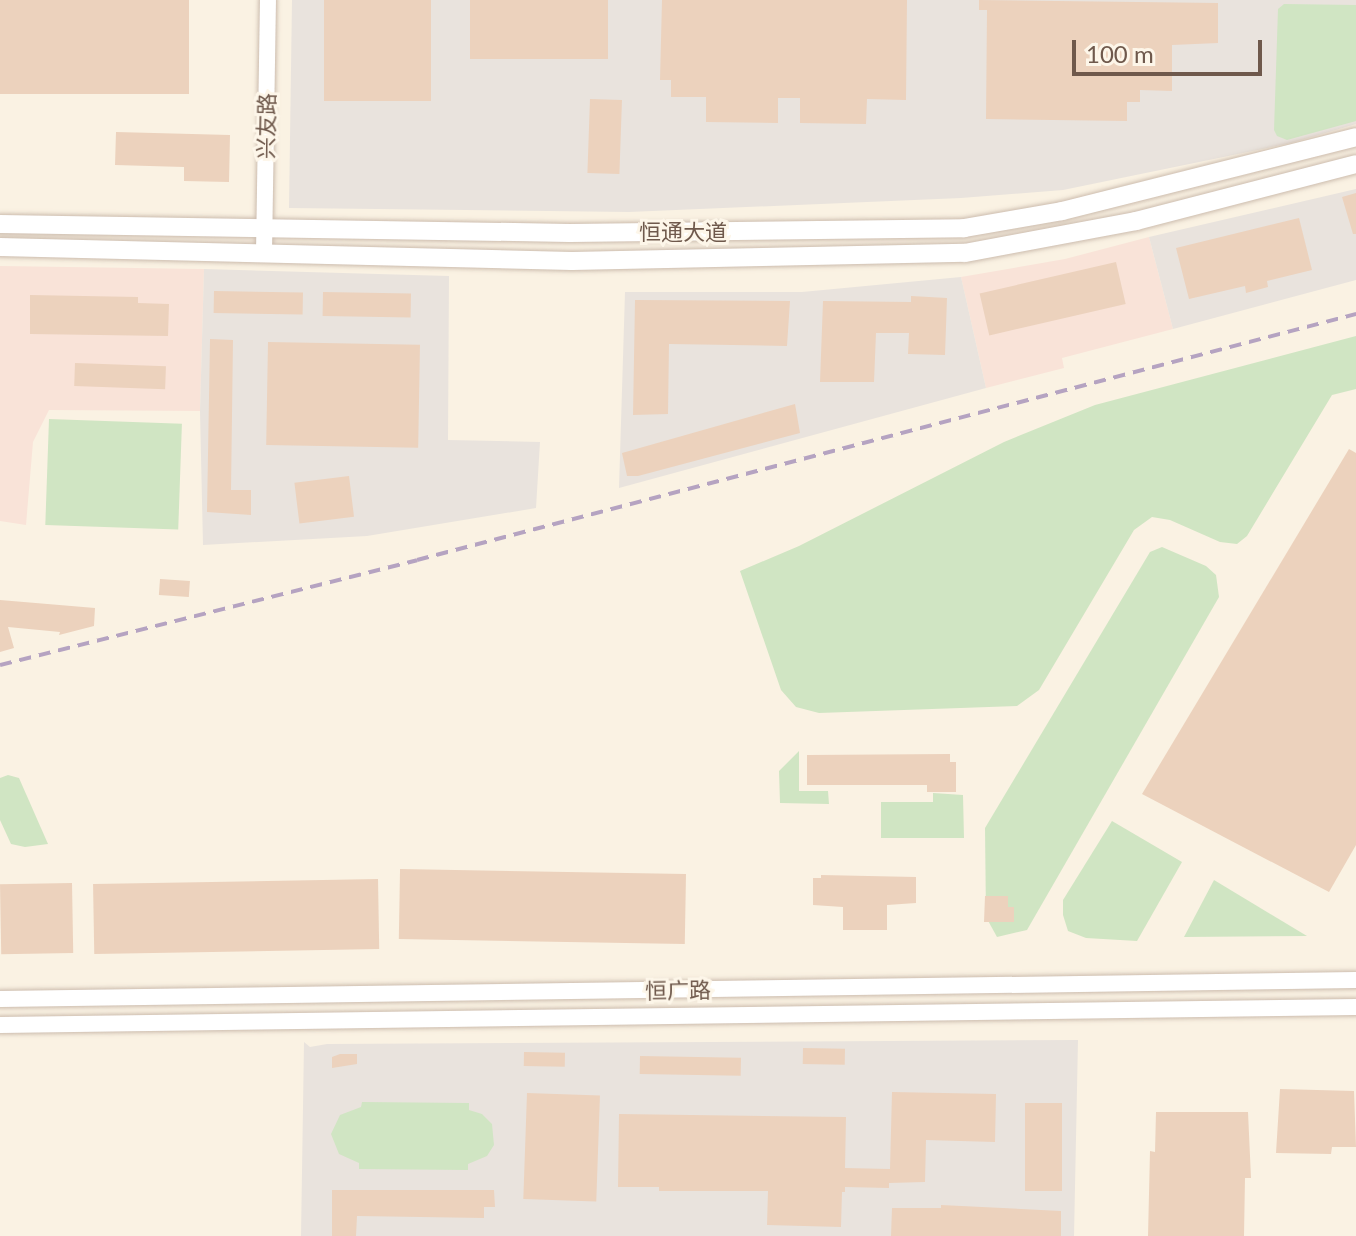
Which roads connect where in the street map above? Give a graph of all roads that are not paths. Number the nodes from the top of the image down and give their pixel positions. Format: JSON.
{"nodes":[{"id":1,"x":268,"y":0,"type":"edge"},
{"id":2,"x":1356,"y":137,"type":"edge"},
{"id":3,"x":1356,"y":164,"type":"edge"},
{"id":4,"x":0,"y":224,"type":"edge"},
{"id":5,"x":265,"y":230,"type":"junction"},
{"id":6,"x":0,"y":247,"type":"edge"},
{"id":7,"x":264,"y":253,"type":"junction"},
{"id":8,"x":1356,"y":980,"type":"edge"},
{"id":9,"x":0,"y":999,"type":"edge"},
{"id":10,"x":1356,"y":1007,"type":"edge"},
{"id":11,"x":0,"y":1025,"type":"edge"}],
"edges":[{"from":1,"to":5,"type":"street","name":"兴友路"},
{"from":2,"to":5,"type":"main road","name":"恒通大道"},
{"from":3,"to":7,"type":"main road","name":"恒通大道"},
{"from":4,"to":5,"type":"main road","name":"恒通大道"},
{"from":5,"to":7,"type":"street","name":"兴友路"},
{"from":6,"to":7,"type":"main road","name":"恒通大道"},
{"from":8,"to":9,"type":"street","name":"恒广路"},
{"from":10,"to":11,"type":"street","name":"恒广路"}]}
